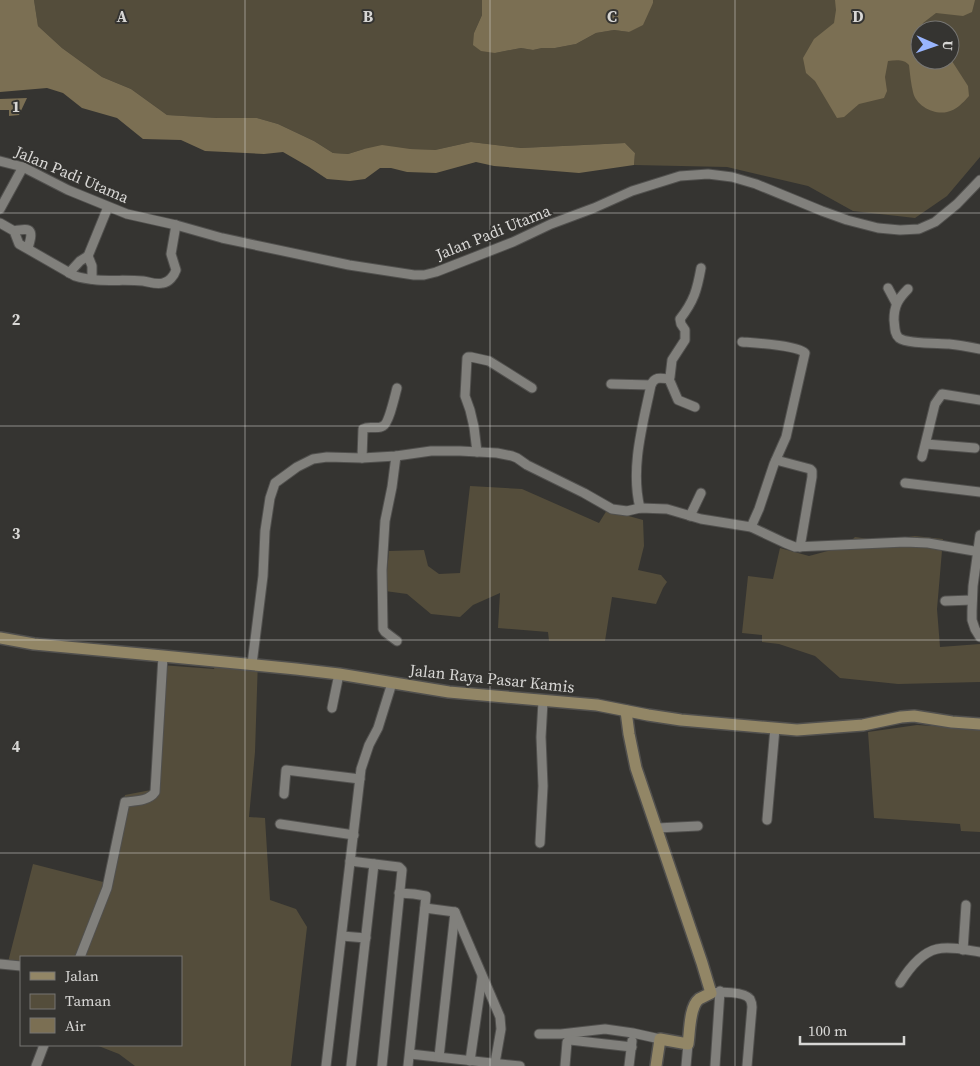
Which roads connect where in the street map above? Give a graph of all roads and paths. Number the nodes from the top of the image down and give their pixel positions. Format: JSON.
{"nodes":[{"id":1,"x":0,"y":160,"type":"edge"},
{"id":2,"x":23,"y":167,"type":"junction"},
{"id":3,"x":980,"y":180,"type":"edge"},
{"id":4,"x":108,"y":207,"type":"junction"},
{"id":5,"x":0,"y":210,"type":"edge"},
{"id":6,"x":0,"y":223,"type":"edge"},
{"id":7,"x":176,"y":225,"type":"junction"},
{"id":8,"x":14,"y":231,"type":"junction"},
{"id":9,"x":28,"y":248,"type":"junction"},
{"id":10,"x":88,"y":256,"type":"junction"},
{"id":11,"x":701,"y":268,"type":"dead end"},
{"id":12,"x":69,"y":272,"type":"junction"},
{"id":13,"x":92,"y":279,"type":"junction"},
{"id":14,"x":888,"y":288,"type":"dead end"},
{"id":15,"x":908,"y":289,"type":"dead end"},
{"id":16,"x":896,"y":303,"type":"junction"},
{"id":17,"x":742,"y":342,"type":"dead end"},
{"id":18,"x":980,"y":349,"type":"edge"},
{"id":19,"x":669,"y":379,"type":"junction"},
{"id":20,"x":611,"y":384,"type":"dead end"},
{"id":21,"x":651,"y":385,"type":"junction"},
{"id":22,"x":397,"y":388,"type":"dead end"},
{"id":23,"x":532,"y":388,"type":"dead end"},
{"id":24,"x":980,"y":400,"type":"edge"},
{"id":25,"x":695,"y":408,"type":"dead end"},
{"id":26,"x":926,"y":444,"type":"junction"},
{"id":27,"x":975,"y":448,"type":"dead end"},
{"id":28,"x":477,"y":452,"type":"junction"},
{"id":29,"x":396,"y":456,"type":"junction"},
{"id":30,"x":362,"y":458,"type":"junction"},
{"id":31,"x":922,"y":458,"type":"dead end"},
{"id":32,"x":776,"y":460,"type":"junction"},
{"id":33,"x":905,"y":483,"type":"dead end"},
{"id":34,"x":980,"y":492,"type":"edge"},
{"id":35,"x":702,"y":493,"type":"dead end"},
{"id":36,"x":640,"y":508,"type":"junction"},
{"id":37,"x":690,"y":516,"type":"junction"},
{"id":38,"x":750,"y":527,"type":"junction"},
{"id":39,"x":980,"y":535,"type":"edge"},
{"id":40,"x":800,"y":547,"type":"junction"},
{"id":41,"x":979,"y":552,"type":"edge"},
{"id":42,"x":972,"y":600,"type":"junction"},
{"id":43,"x":945,"y":601,"type":"dead end"},
{"id":44,"x":980,"y":637,"type":"edge"},
{"id":45,"x":0,"y":638,"type":"edge"},
{"id":46,"x":397,"y":641,"type":"dead end"},
{"id":47,"x":163,"y":656,"type":"junction"},
{"id":48,"x":252,"y":664,"type":"junction"},
{"id":49,"x":339,"y":674,"type":"junction"},
{"id":50,"x":392,"y":683,"type":"junction"},
{"id":51,"x":543,"y":701,"type":"junction"},
{"id":52,"x":332,"y":708,"type":"dead end"},
{"id":53,"x":626,"y":711,"type":"junction"},
{"id":54,"x":980,"y":724,"type":"edge"},
{"id":55,"x":775,"y":728,"type":"junction"},
{"id":56,"x":360,"y":779,"type":"junction"},
{"id":57,"x":284,"y":794,"type":"dead end"},
{"id":58,"x":767,"y":820,"type":"dead end"},
{"id":59,"x":280,"y":824,"type":"dead end"},
{"id":60,"x":698,"y":826,"type":"dead end"},
{"id":61,"x":657,"y":828,"type":"junction"},
{"id":62,"x":354,"y":835,"type":"junction"},
{"id":63,"x":540,"y":843,"type":"dead end"},
{"id":64,"x":350,"y":861,"type":"junction"},
{"id":65,"x":374,"y":864,"type":"junction"},
{"id":66,"x":399,"y":893,"type":"junction"},
{"id":67,"x":966,"y":906,"type":"dead end"},
{"id":68,"x":425,"y":908,"type":"junction"},
{"id":69,"x":454,"y":912,"type":"junction"},
{"id":70,"x":342,"y":936,"type":"junction"},
{"id":71,"x":366,"y":938,"type":"junction"},
{"id":72,"x":963,"y":950,"type":"junction"},
{"id":73,"x":980,"y":952,"type":"edge"},
{"id":74,"x":80,"y":956,"type":"edge"},
{"id":75,"x":0,"y":964,"type":"edge"},
{"id":76,"x":20,"y":966,"type":"edge"},
{"id":77,"x":482,"y":977,"type":"junction"},
{"id":78,"x":900,"y":983,"type":"dead end"},
{"id":79,"x":716,"y":992,"type":"junction"},
{"id":80,"x":633,"y":1033,"type":"junction"},
{"id":81,"x":539,"y":1034,"type":"dead end"},
{"id":82,"x":660,"y":1039,"type":"junction"},
{"id":83,"x":688,"y":1044,"type":"junction"},
{"id":84,"x":44,"y":1046,"type":"edge"},
{"id":85,"x":632,"y":1047,"type":"junction"},
{"id":86,"x":410,"y":1054,"type":"junction"},
{"id":87,"x":439,"y":1057,"type":"junction"},
{"id":88,"x":470,"y":1061,"type":"junction"},
{"id":89,"x":495,"y":1063,"type":"junction"},
{"id":90,"x":36,"y":1066,"type":"edge"},
{"id":91,"x":326,"y":1066,"type":"edge"},
{"id":92,"x":351,"y":1066,"type":"edge"},
{"id":93,"x":382,"y":1066,"type":"edge"},
{"id":94,"x":408,"y":1066,"type":"edge"},
{"id":95,"x":512,"y":1066,"type":"edge"},
{"id":96,"x":520,"y":1066,"type":"edge"},
{"id":97,"x":565,"y":1066,"type":"edge"},
{"id":98,"x":629,"y":1066,"type":"edge"},
{"id":99,"x":656,"y":1066,"type":"edge"},
{"id":100,"x":686,"y":1066,"type":"edge"},
{"id":101,"x":715,"y":1066,"type":"edge"},
{"id":102,"x":747,"y":1066,"type":"edge"}],
"edges":[{"from":1,"to":2,"type":"street","name":"Jalan Padi Utama"},
{"from":2,"to":4,"type":"street","name":"Jalan Padi Utama"},
{"from":2,"to":5,"type":"street"},
{"from":3,"to":7,"type":"street","name":"Jalan Padi Utama"},
{"from":4,"to":7,"type":"street","name":"Jalan Padi Utama"},
{"from":4,"to":10,"type":"street"},
{"from":6,"to":8,"type":"street"},
{"from":7,"to":13,"type":"street"},
{"from":8,"to":9,"type":"street"},
{"from":8,"to":9,"type":"street"},
{"from":9,"to":12,"type":"street"},
{"from":10,"to":12,"type":"street"},
{"from":10,"to":13,"type":"street"},
{"from":11,"to":19,"type":"street"},
{"from":12,"to":13,"type":"street"},
{"from":14,"to":16,"type":"street"},
{"from":15,"to":16,"type":"street"},
{"from":16,"to":18,"type":"street"},
{"from":17,"to":32,"type":"street"},
{"from":19,"to":21,"type":"street"},
{"from":19,"to":25,"type":"street"},
{"from":20,"to":21,"type":"street"},
{"from":21,"to":36,"type":"street"},
{"from":22,"to":30,"type":"street"},
{"from":23,"to":28,"type":"street"},
{"from":24,"to":26,"type":"street"},
{"from":26,"to":27,"type":"street"},
{"from":26,"to":31,"type":"street"},
{"from":28,"to":29,"type":"street"},
{"from":28,"to":36,"type":"street"},
{"from":29,"to":30,"type":"street"},
{"from":29,"to":46,"type":"street"},
{"from":30,"to":48,"type":"street"},
{"from":32,"to":38,"type":"street"},
{"from":32,"to":40,"type":"street"},
{"from":33,"to":34,"type":"street"},
{"from":35,"to":37,"type":"street"},
{"from":36,"to":37,"type":"street"},
{"from":37,"to":38,"type":"street"},
{"from":38,"to":40,"type":"street"},
{"from":39,"to":41,"type":"street"},
{"from":40,"to":41,"type":"street"},
{"from":41,"to":42,"type":"street"},
{"from":42,"to":43,"type":"street"},
{"from":42,"to":44,"type":"street"},
{"from":45,"to":47,"type":"main road","name":"Jalan Raya Pasar Kamis"},
{"from":47,"to":48,"type":"main road","name":"Jalan Raya Pasar Kamis"},
{"from":47,"to":74,"type":"street"},
{"from":48,"to":49,"type":"main road","name":"Jalan Raya Pasar Kamis"},
{"from":49,"to":50,"type":"main road","name":"Jalan Raya Pasar Kamis"},
{"from":49,"to":52,"type":"street"},
{"from":50,"to":51,"type":"main road","name":"Jalan Raya Pasar Kamis"},
{"from":50,"to":56,"type":"street"},
{"from":51,"to":53,"type":"main road","name":"Jalan Raya Pasar Kamis"},
{"from":51,"to":63,"type":"street"},
{"from":53,"to":55,"type":"main road","name":"Jalan Raya Pasar Kamis"},
{"from":53,"to":61,"type":"main road"},
{"from":54,"to":55,"type":"main road","name":"Jalan Raya Pasar Kamis"},
{"from":55,"to":58,"type":"street"},
{"from":56,"to":57,"type":"street"},
{"from":56,"to":62,"type":"street"},
{"from":59,"to":62,"type":"street"},
{"from":60,"to":61,"type":"street"},
{"from":61,"to":79,"type":"main road"},
{"from":62,"to":64,"type":"street"},
{"from":64,"to":65,"type":"street"},
{"from":64,"to":70,"type":"street"},
{"from":65,"to":66,"type":"street"},
{"from":65,"to":71,"type":"street"},
{"from":66,"to":68,"type":"street"},
{"from":66,"to":93,"type":"street"},
{"from":67,"to":72,"type":"street"},
{"from":68,"to":69,"type":"street"},
{"from":68,"to":86,"type":"street"},
{"from":69,"to":77,"type":"street"},
{"from":69,"to":87,"type":"street"},
{"from":70,"to":71,"type":"street"},
{"from":70,"to":91,"type":"street"},
{"from":71,"to":92,"type":"street"},
{"from":72,"to":73,"type":"street"},
{"from":72,"to":78,"type":"street"},
{"from":75,"to":76,"type":"street"},
{"from":77,"to":88,"type":"street"},
{"from":77,"to":89,"type":"street"},
{"from":79,"to":83,"type":"main road"},
{"from":79,"to":101,"type":"street"},
{"from":79,"to":102,"type":"street"},
{"from":80,"to":81,"type":"street"},
{"from":80,"to":82,"type":"street"},
{"from":80,"to":85,"type":"street"},
{"from":82,"to":83,"type":"main road"},
{"from":82,"to":99,"type":"main road"},
{"from":83,"to":100,"type":"street"},
{"from":84,"to":90,"type":"street"},
{"from":85,"to":97,"type":"street"},
{"from":85,"to":98,"type":"street"},
{"from":86,"to":87,"type":"street"},
{"from":86,"to":94,"type":"street"},
{"from":87,"to":88,"type":"street"},
{"from":88,"to":89,"type":"street"},
{"from":89,"to":95,"type":"street"},
{"from":95,"to":96,"type":"street"}]}
